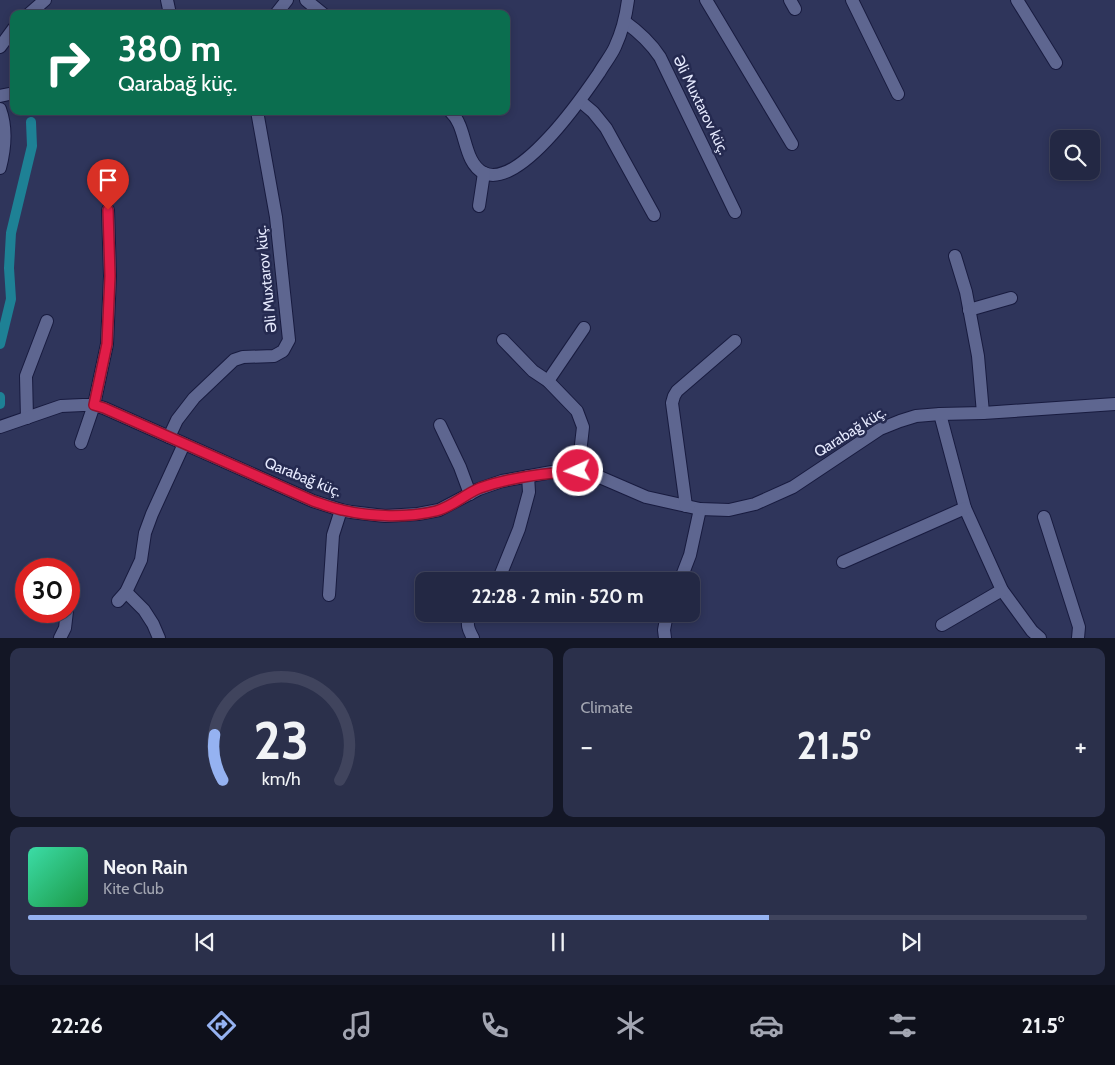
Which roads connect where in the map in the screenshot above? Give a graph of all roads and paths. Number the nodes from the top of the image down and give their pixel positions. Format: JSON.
{"nodes":[{"id":1,"x":45,"y":0,"type":"edge"},
{"id":2,"x":287,"y":0,"type":"edge"},
{"id":3,"x":306,"y":0,"type":"edge"},
{"id":4,"x":628,"y":0,"type":"edge"},
{"id":5,"x":706,"y":0,"type":"edge"},
{"id":6,"x":852,"y":0,"type":"edge"},
{"id":7,"x":1017,"y":0,"type":"edge"},
{"id":8,"x":34,"y":10,"type":"edge"},
{"id":9,"x":279,"y":10,"type":"edge"},
{"id":10,"x":318,"y":10,"type":"edge"},
{"id":11,"x":625,"y":22,"type":"junction"},
{"id":12,"x":10,"y":33,"type":"edge"},
{"id":13,"x":0,"y":47,"type":"edge"},
{"id":14,"x":1056,"y":63,"type":"dead end"},
{"id":15,"x":898,"y":94,"type":"dead end"},
{"id":16,"x":580,"y":101,"type":"junction"},
{"id":17,"x":1,"y":114,"type":"edge"},
{"id":18,"x":258,"y":115,"type":"edge"},
{"id":19,"x":453,"y":115,"type":"edge"},
{"id":20,"x":792,"y":144,"type":"dead end"},
{"id":21,"x":0,"y":168,"type":"edge"},
{"id":22,"x":484,"y":172,"type":"junction"},
{"id":23,"x":479,"y":206,"type":"dead end"},
{"id":24,"x":108,"y":210,"type":"dead end"},
{"id":25,"x":735,"y":212,"type":"dead end"},
{"id":26,"x":654,"y":215,"type":"dead end"},
{"id":27,"x":954,"y":256,"type":"dead end"},
{"id":28,"x":1010,"y":298,"type":"dead end"},
{"id":29,"x":969,"y":310,"type":"junction"},
{"id":30,"x":47,"y":321,"type":"dead end"},
{"id":31,"x":584,"y":328,"type":"dead end"},
{"id":32,"x":503,"y":340,"type":"dead end"},
{"id":33,"x":735,"y":341,"type":"dead end"},
{"id":34,"x":548,"y":381,"type":"junction"},
{"id":35,"x":1115,"y":404,"type":"edge"},
{"id":36,"x":94,"y":405,"type":"junction"},
{"id":37,"x":940,"y":414,"type":"junction"},
{"id":38,"x":983,"y":414,"type":"junction"},
{"id":39,"x":27,"y":418,"type":"junction"},
{"id":40,"x":440,"y":425,"type":"dead end"},
{"id":41,"x":0,"y":427,"type":"edge"},
{"id":42,"x":169,"y":437,"type":"junction"},
{"id":43,"x":81,"y":443,"type":"dead end"},
{"id":44,"x":184,"y":444,"type":"junction"},
{"id":45,"x":578,"y":471,"type":"junction"},
{"id":46,"x":528,"y":476,"type":"junction"},
{"id":47,"x":470,"y":494,"type":"junction"},
{"id":48,"x":686,"y":506,"type":"junction"},
{"id":49,"x":965,"y":508,"type":"junction"},
{"id":50,"x":341,"y":510,"type":"junction"},
{"id":51,"x":700,"y":510,"type":"junction"},
{"id":52,"x":1044,"y":517,"type":"dead end"},
{"id":53,"x":844,"y":562,"type":"dead end"},
{"id":54,"x":502,"y":572,"type":"edge"},
{"id":55,"x":683,"y":572,"type":"edge"},
{"id":56,"x":1002,"y":590,"type":"junction"},
{"id":57,"x":329,"y":595,"type":"dead end"},
{"id":58,"x":467,"y":622,"type":"edge"},
{"id":59,"x":666,"y":622,"type":"edge"},
{"id":60,"x":66,"y":623,"type":"edge"},
{"id":61,"x":942,"y":625,"type":"dead end"},
{"id":62,"x":60,"y":638,"type":"edge"},
{"id":63,"x":159,"y":638,"type":"edge"},
{"id":64,"x":473,"y":638,"type":"edge"},
{"id":65,"x":665,"y":638,"type":"edge"},
{"id":66,"x":1040,"y":638,"type":"edge"},
{"id":67,"x":1078,"y":638,"type":"edge"}],
"edges":[{"from":1,"to":8,"type":"street"},
{"from":2,"to":9,"type":"street"},
{"from":3,"to":10,"type":"street"},
{"from":4,"to":11,"type":"street"},
{"from":5,"to":20,"type":"street"},
{"from":6,"to":15,"type":"street"},
{"from":7,"to":14,"type":"street"},
{"from":11,"to":16,"type":"street"},
{"from":11,"to":25,"type":"street","name":"Əli Muxtarov küç."},
{"from":12,"to":13,"type":"street"},
{"from":16,"to":22,"type":"street"},
{"from":16,"to":26,"type":"street"},
{"from":17,"to":21,"type":"street"},
{"from":18,"to":42,"type":"street","name":"Əli Muxtarov küç."},
{"from":19,"to":22,"type":"street"},
{"from":22,"to":23,"type":"street"},
{"from":24,"to":36,"type":"street"},
{"from":27,"to":29,"type":"street"},
{"from":28,"to":29,"type":"street"},
{"from":29,"to":38,"type":"street"},
{"from":30,"to":39,"type":"street"},
{"from":31,"to":34,"type":"street"},
{"from":32,"to":34,"type":"street"},
{"from":33,"to":48,"type":"street"},
{"from":34,"to":45,"type":"street"},
{"from":35,"to":38,"type":"street","name":"Qarabağ küç."},
{"from":36,"to":39,"type":"street","name":"Qarabağ küç."},
{"from":36,"to":42,"type":"street","name":"Qarabağ küç."},
{"from":36,"to":43,"type":"street"},
{"from":37,"to":38,"type":"street","name":"Qarabağ küç."},
{"from":37,"to":49,"type":"street"},
{"from":37,"to":51,"type":"street","name":"Qarabağ küç."},
{"from":39,"to":41,"type":"street","name":"Qarabağ küç."},
{"from":40,"to":47,"type":"street"},
{"from":42,"to":44,"type":"street","name":"Qarabağ küç."},
{"from":44,"to":50,"type":"street","name":"Qarabağ küç."},
{"from":44,"to":63,"type":"street"},
{"from":45,"to":46,"type":"street","name":"Qarabağ küç."},
{"from":45,"to":48,"type":"street","name":"Qarabağ küç."},
{"from":46,"to":47,"type":"street","name":"Qarabağ küç."},
{"from":46,"to":54,"type":"street"},
{"from":47,"to":50,"type":"street","name":"Qarabağ küç."},
{"from":48,"to":51,"type":"street","name":"Qarabağ küç."},
{"from":49,"to":53,"type":"street"},
{"from":49,"to":56,"type":"street"},
{"from":50,"to":57,"type":"street"},
{"from":51,"to":55,"type":"street"},
{"from":52,"to":67,"type":"street"},
{"from":56,"to":61,"type":"street"},
{"from":56,"to":66,"type":"street"},
{"from":58,"to":64,"type":"street"},
{"from":59,"to":65,"type":"street"},
{"from":60,"to":62,"type":"street"}]}
